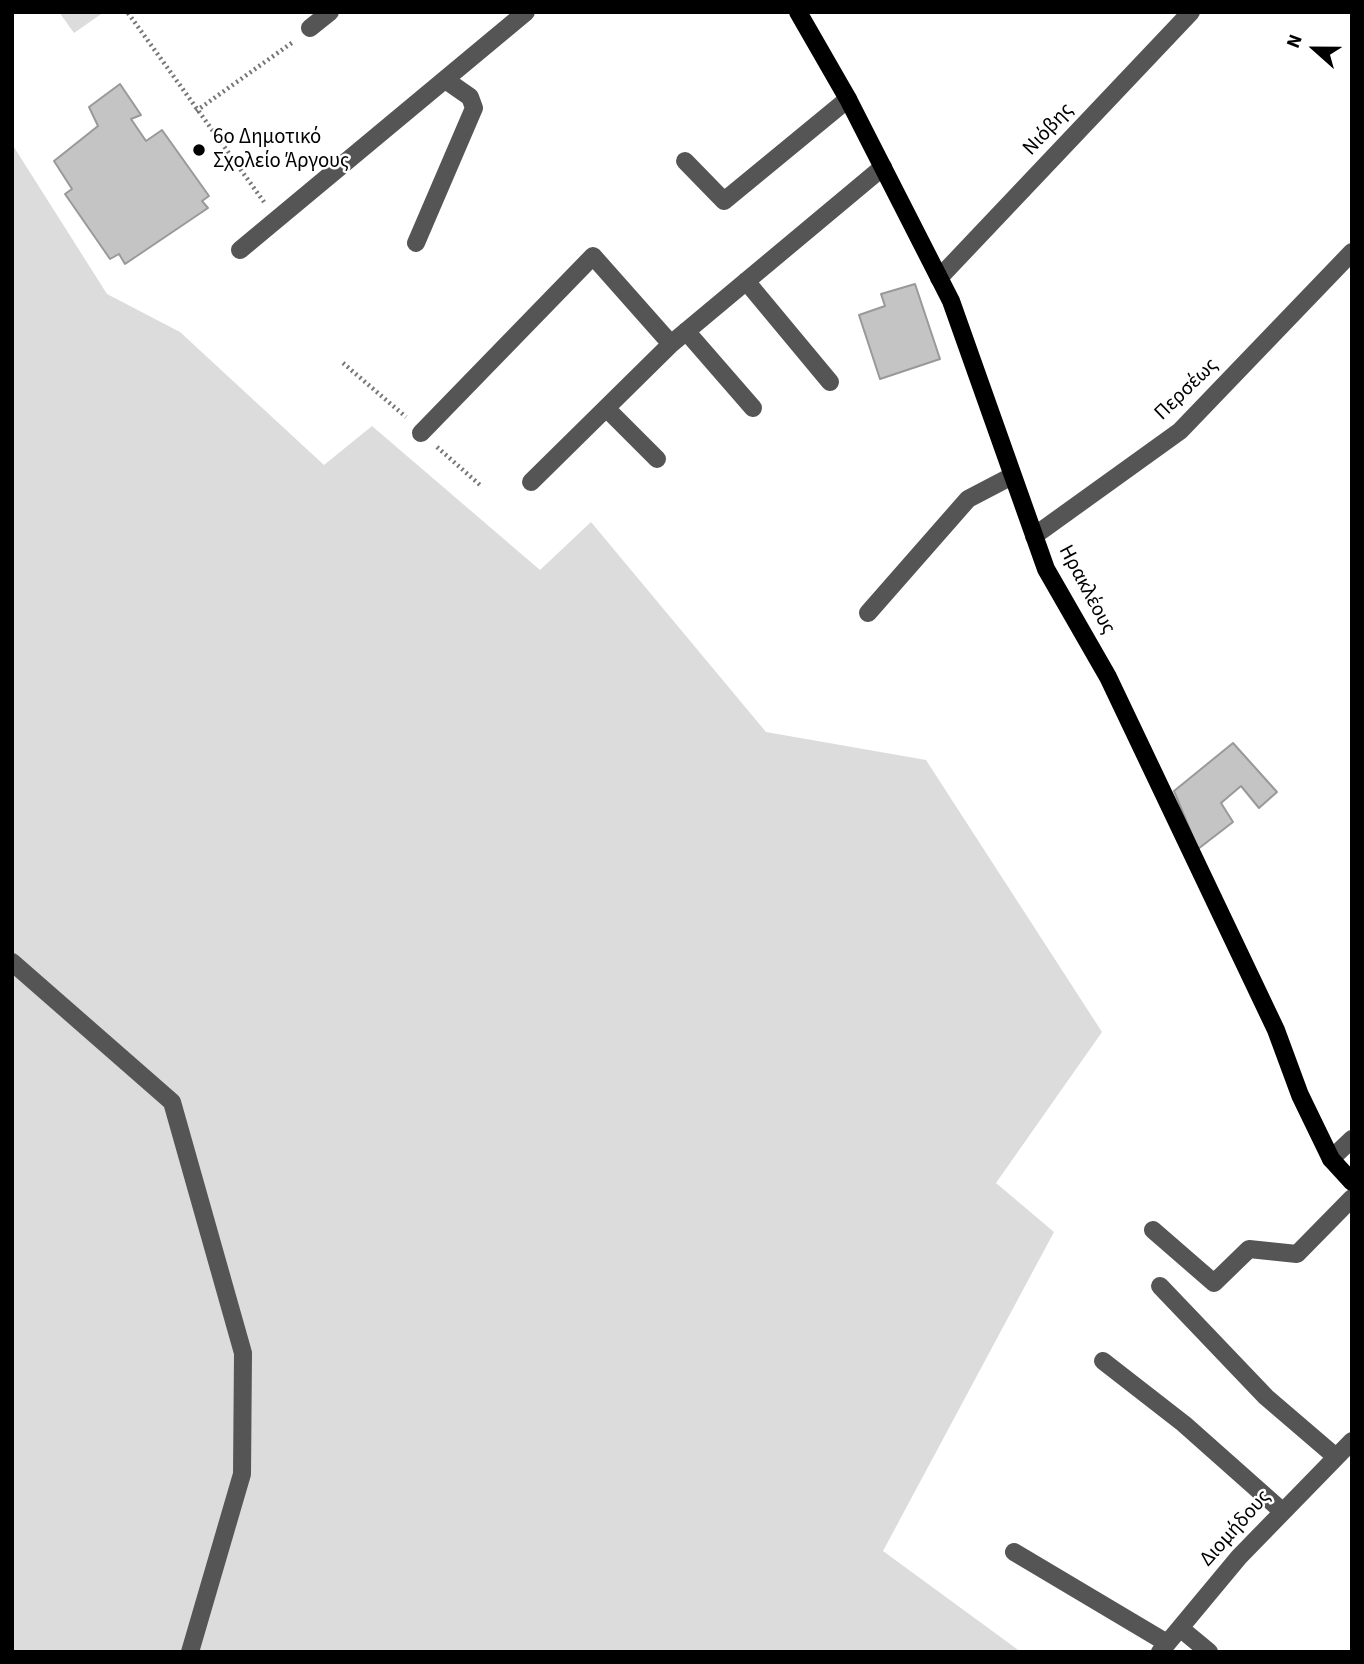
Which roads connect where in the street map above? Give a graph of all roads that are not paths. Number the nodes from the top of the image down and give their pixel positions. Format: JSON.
{"nodes":[{"id":1,"x":330,"y":12,"type":"edge"},
{"id":2,"x":526,"y":12,"type":"edge"},
{"id":3,"x":798,"y":12,"type":"edge"},
{"id":4,"x":1191,"y":12,"type":"edge"},
{"id":5,"x":310,"y":28,"type":"dead end"},
{"id":6,"x":447,"y":80,"type":"junction"},
{"id":7,"x":848,"y":99,"type":"junction"},
{"id":8,"x":685,"y":161,"type":"dead end"},
{"id":9,"x":883,"y":167,"type":"junction"},
{"id":10,"x":416,"y":243,"type":"dead end"},
{"id":11,"x":240,"y":250,"type":"dead end"},
{"id":12,"x":1352,"y":252,"type":"edge"},
{"id":13,"x":939,"y":278,"type":"junction"},
{"id":14,"x":746,"y":281,"type":"junction"},
{"id":15,"x":686,"y":331,"type":"junction"},
{"id":16,"x":671,"y":344,"type":"junction"},
{"id":17,"x":830,"y":382,"type":"dead end"},
{"id":18,"x":606,"y":408,"type":"junction"},
{"id":19,"x":753,"y":408,"type":"dead end"},
{"id":20,"x":421,"y":433,"type":"road end"},
{"id":21,"x":657,"y":459,"type":"dead end"},
{"id":22,"x":1012,"y":476,"type":"junction"},
{"id":23,"x":531,"y":482,"type":"dead end"},
{"id":24,"x":1034,"y":536,"type":"junction"},
{"id":25,"x":868,"y":613,"type":"dead end"},
{"id":26,"x":12,"y":962,"type":"edge"},
{"id":27,"x":1352,"y":1139,"type":"edge"},
{"id":28,"x":1331,"y":1159,"type":"junction"},
{"id":29,"x":1352,"y":1181,"type":"edge"},
{"id":30,"x":1352,"y":1198,"type":"edge"},
{"id":31,"x":1153,"y":1230,"type":"dead end"},
{"id":32,"x":1160,"y":1286,"type":"dead end"},
{"id":33,"x":1103,"y":1361,"type":"dead end"},
{"id":34,"x":1352,"y":1441,"type":"edge"},
{"id":35,"x":1336,"y":1457,"type":"junction"},
{"id":36,"x":1282,"y":1511,"type":"junction"},
{"id":37,"x":1014,"y":1552,"type":"dead end"},
{"id":38,"x":1180,"y":1628,"type":"junction"},
{"id":39,"x":1164,"y":1648,"type":"edge"},
{"id":40,"x":190,"y":1652,"type":"edge"},
{"id":41,"x":1209,"y":1652,"type":"edge"}],
"edges":[{"from":1,"to":5,"type":"street"},
{"from":2,"to":6,"type":"street"},
{"from":3,"to":7,"type":"main road","name":"Ηρακλέους"},
{"from":4,"to":13,"type":"street","name":"Νιόβης"},
{"from":6,"to":10,"type":"street"},
{"from":6,"to":11,"type":"street"},
{"from":7,"to":8,"type":"street"},
{"from":7,"to":9,"type":"main road","name":"Ηρακλέους"},
{"from":9,"to":13,"type":"main road","name":"Ηρακλέους"},
{"from":9,"to":14,"type":"street"},
{"from":12,"to":24,"type":"street","name":"Περσέως"},
{"from":13,"to":22,"type":"main road","name":"Ηρακλέους"},
{"from":14,"to":15,"type":"street"},
{"from":14,"to":17,"type":"street"},
{"from":15,"to":16,"type":"street"},
{"from":15,"to":19,"type":"street"},
{"from":16,"to":18,"type":"street"},
{"from":16,"to":20,"type":"street"},
{"from":18,"to":21,"type":"street"},
{"from":18,"to":23,"type":"street"},
{"from":22,"to":24,"type":"main road","name":"Ηρακλέους"},
{"from":22,"to":25,"type":"street"},
{"from":24,"to":28,"type":"main road","name":"Ηρακλέους"},
{"from":26,"to":40,"type":"street"},
{"from":27,"to":28,"type":"street"},
{"from":28,"to":29,"type":"main road","name":"Ηρακλέους"},
{"from":30,"to":31,"type":"street"},
{"from":32,"to":35,"type":"street"},
{"from":33,"to":36,"type":"street"},
{"from":34,"to":35,"type":"street","name":"Διομήδους"},
{"from":35,"to":36,"type":"street","name":"Διομήδους"},
{"from":36,"to":38,"type":"street","name":"Διομήδους"},
{"from":37,"to":39,"type":"street"},
{"from":38,"to":39,"type":"street","name":"Διομήδους"},
{"from":38,"to":41,"type":"street"}]}
